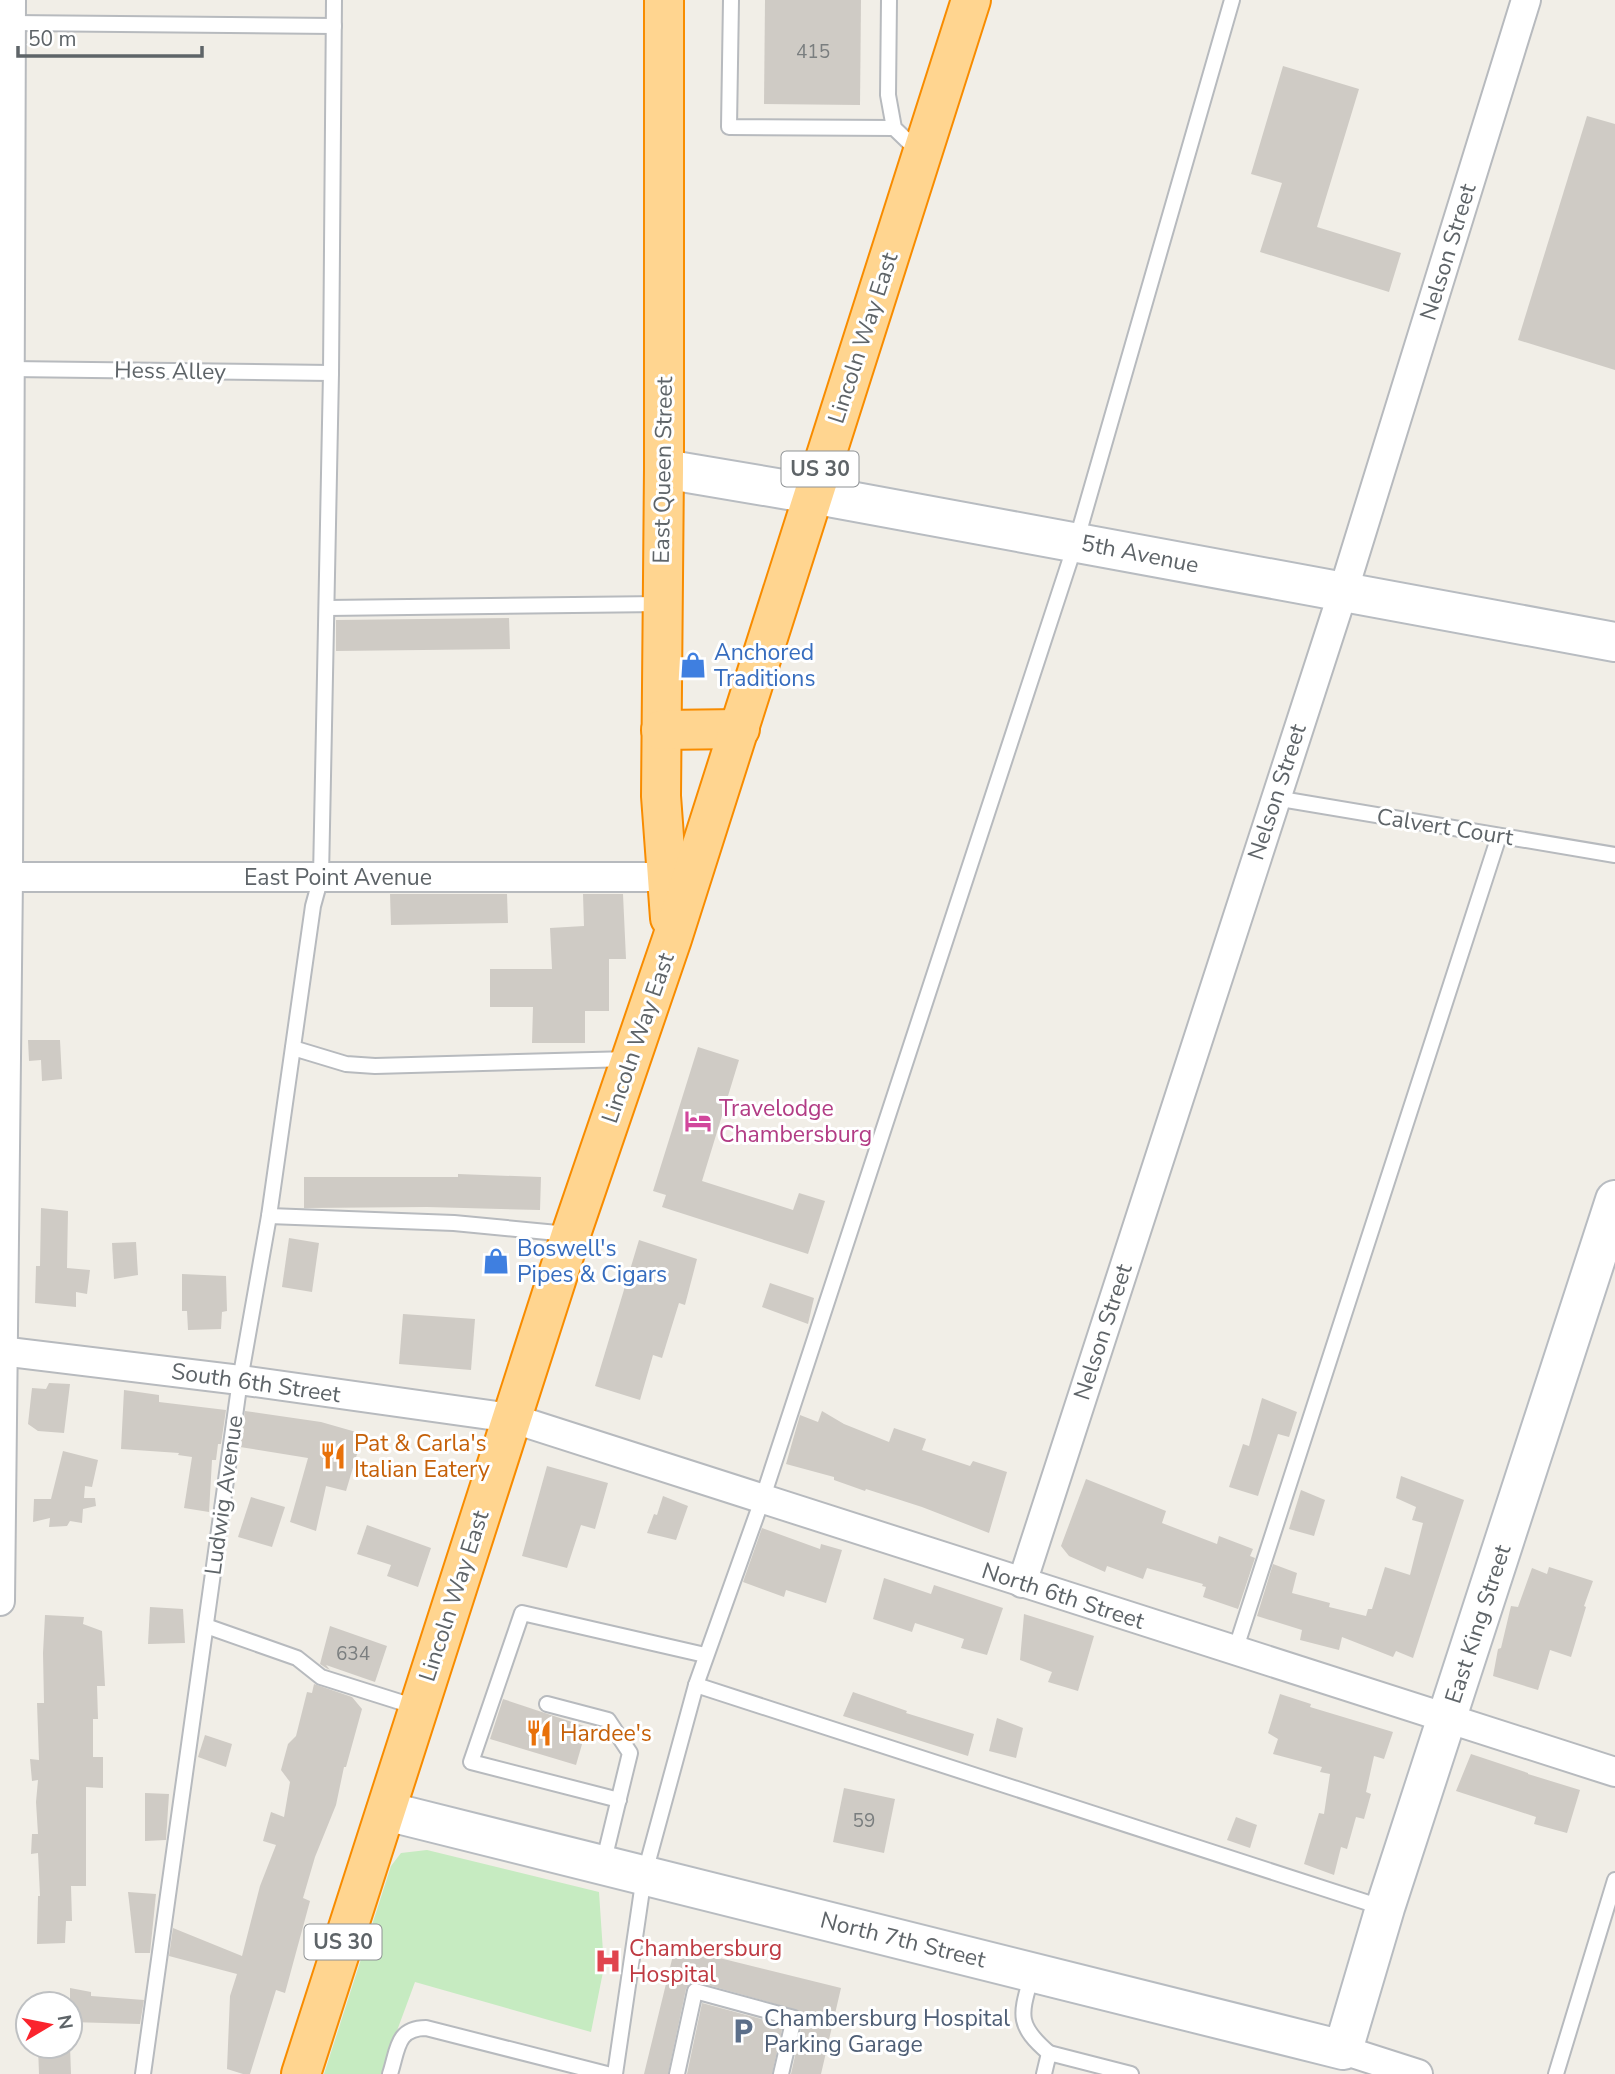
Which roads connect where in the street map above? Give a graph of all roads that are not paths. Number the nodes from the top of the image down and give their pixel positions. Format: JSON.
{"nodes":[{"id":1,"x":334,"y":0,"type":"edge"},
{"id":2,"x":664,"y":0,"type":"edge"},
{"id":3,"x":731,"y":0,"type":"edge"},
{"id":4,"x":889,"y":0,"type":"edge"},
{"id":5,"x":971,"y":0,"type":"edge"},
{"id":6,"x":1232,"y":0,"type":"edge"},
{"id":7,"x":1526,"y":0,"type":"edge"},
{"id":8,"x":12,"y":11,"type":"edge"},
{"id":9,"x":334,"y":26,"type":"junction"},
{"id":10,"x":894,"y":128,"type":"junction"},
{"id":11,"x":922,"y":155,"type":"junction"},
{"id":12,"x":10,"y":369,"type":"junction"},
{"id":13,"x":331,"y":373,"type":"junction"},
{"id":14,"x":664,"y":469,"type":"junction"},
{"id":15,"x":812,"y":494,"type":"junction"},
{"id":16,"x":1076,"y":542,"type":"junction"},
{"id":17,"x":1343,"y":592,"type":"junction"},
{"id":18,"x":662,"y":604,"type":"junction"},
{"id":19,"x":327,"y":608,"type":"junction"},
{"id":20,"x":1615,"y":642,"type":"edge"},
{"id":21,"x":740,"y":729,"type":"junction"},
{"id":22,"x":661,"y":730,"type":"junction"},
{"id":23,"x":1275,"y":799,"type":"junction"},
{"id":24,"x":1499,"y":836,"type":"junction"},
{"id":25,"x":1615,"y":855,"type":"edge"},
{"id":26,"x":5,"y":864,"type":"edge"},
{"id":27,"x":321,"y":877,"type":"junction"},
{"id":28,"x":668,"y":877,"type":"junction"},
{"id":29,"x":672,"y":939,"type":"junction"},
{"id":30,"x":293,"y":1048,"type":"junction"},
{"id":31,"x":631,"y":1059,"type":"junction"},
{"id":32,"x":1615,"y":1200,"type":"edge"},
{"id":33,"x":269,"y":1216,"type":"junction"},
{"id":34,"x":571,"y":1234,"type":"junction"},
{"id":35,"x":2,"y":1351,"type":"edge"},
{"id":36,"x":240,"y":1380,"type":"junction"},
{"id":37,"x":511,"y":1418,"type":"junction"},
{"id":38,"x":762,"y":1500,"type":"junction"},
{"id":39,"x":1022,"y":1583,"type":"junction"},
{"id":40,"x":0,"y":1601,"type":"edge"},
{"id":41,"x":206,"y":1626,"type":"junction"},
{"id":42,"x":1235,"y":1651,"type":"junction"},
{"id":43,"x":705,"y":1655,"type":"junction"},
{"id":44,"x":696,"y":1685,"type":"junction"},
{"id":45,"x":547,"y":1704,"type":"dead end"},
{"id":46,"x":419,"y":1708,"type":"junction"},
{"id":47,"x":1448,"y":1718,"type":"junction"},
{"id":48,"x":1615,"y":1772,"type":"edge"},
{"id":49,"x":619,"y":1800,"type":"junction"},
{"id":50,"x":386,"y":1811,"type":"junction"},
{"id":51,"x":603,"y":1865,"type":"junction"},
{"id":52,"x":644,"y":1876,"type":"junction"},
{"id":53,"x":1615,"y":1880,"type":"edge"},
{"id":54,"x":1385,"y":1908,"type":"junction"},
{"id":55,"x":1033,"y":1973,"type":"junction"},
{"id":56,"x":1343,"y":2050,"type":"junction"},
{"id":57,"x":1049,"y":2053,"type":"junction"},
{"id":58,"x":563,"y":2069,"type":"edge"},
{"id":59,"x":143,"y":2074,"type":"edge"},
{"id":60,"x":301,"y":2074,"type":"edge"},
{"id":61,"x":390,"y":2074,"type":"edge"},
{"id":62,"x":607,"y":2074,"type":"edge"},
{"id":63,"x":615,"y":2074,"type":"edge"},
{"id":64,"x":677,"y":2074,"type":"edge"},
{"id":65,"x":781,"y":2074,"type":"edge"},
{"id":66,"x":1044,"y":2074,"type":"edge"},
{"id":67,"x":1131,"y":2074,"type":"edge"},
{"id":68,"x":1418,"y":2074,"type":"edge"},
{"id":69,"x":1556,"y":2074,"type":"edge"}],
"edges":[{"from":1,"to":9,"type":"lane"},
{"from":2,"to":14,"type":"highway","name":"East Queen Street","number":"US 30"},
{"from":3,"to":10,"type":"lane"},
{"from":4,"to":10,"type":"lane"},
{"from":5,"to":11,"type":"highway","name":"Lincoln Way East","number":"US 30"},
{"from":6,"to":16,"type":"lane"},
{"from":7,"to":17,"type":"street","name":"Nelson Street"},
{"from":8,"to":9,"type":"lane"},
{"from":8,"to":12,"type":"street"},
{"from":9,"to":13,"type":"lane"},
{"from":10,"to":11,"type":"lane"},
{"from":11,"to":15,"type":"highway","name":"Lincoln Way East","number":"US 30"},
{"from":12,"to":13,"type":"lane","name":"Hess Alley"},
{"from":12,"to":26,"type":"street"},
{"from":13,"to":19,"type":"lane"},
{"from":14,"to":15,"type":"street","name":"5th Avenue"},
{"from":14,"to":18,"type":"highway","name":"East Queen Street","number":"US 30"},
{"from":15,"to":16,"type":"street","name":"5th Avenue"},
{"from":15,"to":21,"type":"highway","name":"Lincoln Way East","number":"US 30"},
{"from":16,"to":17,"type":"street","name":"5th Avenue"},
{"from":16,"to":38,"type":"lane"},
{"from":17,"to":20,"type":"street","name":"5th Avenue"},
{"from":17,"to":23,"type":"street","name":"Nelson Street"},
{"from":18,"to":19,"type":"lane"},
{"from":18,"to":22,"type":"highway","name":"East Queen Street","number":"US 30"},
{"from":19,"to":27,"type":"lane"},
{"from":21,"to":22,"type":"highway"},
{"from":21,"to":29,"type":"highway","name":"Lincoln Way East","number":"US 30"},
{"from":22,"to":28,"type":"highway","name":"East Queen Street","number":"US 30"},
{"from":23,"to":24,"type":"lane","name":"Calvert Court"},
{"from":23,"to":39,"type":"street","name":"Nelson Street"},
{"from":24,"to":25,"type":"lane","name":"Calvert Court"},
{"from":24,"to":42,"type":"lane"},
{"from":26,"to":27,"type":"street","name":"East Point Avenue"},
{"from":26,"to":35,"type":"street"},
{"from":27,"to":28,"type":"street","name":"East Point Avenue"},
{"from":27,"to":30,"type":"lane","name":"Ludwig Avenue"},
{"from":28,"to":29,"type":"highway","name":"East Queen Street","number":"US 30"},
{"from":29,"to":31,"type":"highway","name":"Lincoln Way East","number":"US 30"},
{"from":30,"to":31,"type":"lane"},
{"from":30,"to":33,"type":"lane","name":"Ludwig Avenue"},
{"from":31,"to":34,"type":"highway","name":"Lincoln Way East","number":"US 30"},
{"from":32,"to":47,"type":"street","name":"East King Street"},
{"from":33,"to":34,"type":"lane"},
{"from":33,"to":36,"type":"lane","name":"Ludwig Avenue"},
{"from":34,"to":37,"type":"highway","name":"Lincoln Way East","number":"US 30"},
{"from":35,"to":36,"type":"street","name":"South 6th Street"},
{"from":35,"to":40,"type":"street"},
{"from":36,"to":37,"type":"street","name":"South 6th Street"},
{"from":36,"to":41,"type":"lane","name":"Ludwig Avenue"},
{"from":37,"to":38,"type":"street","name":"North 6th Street"},
{"from":37,"to":46,"type":"highway","name":"Lincoln Way East","number":"US 30"},
{"from":38,"to":39,"type":"street","name":"North 6th Street"},
{"from":38,"to":43,"type":"lane"},
{"from":39,"to":42,"type":"street","name":"North 6th Street"},
{"from":41,"to":46,"type":"lane"},
{"from":41,"to":59,"type":"lane","name":"Ludwig Avenue"},
{"from":42,"to":47,"type":"street","name":"North 6th Street"},
{"from":43,"to":44,"type":"lane"},
{"from":43,"to":49,"type":"lane"},
{"from":44,"to":52,"type":"lane"},
{"from":44,"to":54,"type":"lane"},
{"from":45,"to":49,"type":"lane"},
{"from":46,"to":50,"type":"highway","name":"Lincoln Way East","number":"US 30"},
{"from":47,"to":48,"type":"street","name":"North 6th Street"},
{"from":47,"to":54,"type":"street","name":"East King Street"},
{"from":49,"to":51,"type":"lane"},
{"from":50,"to":51,"type":"street","name":"North 7th Street"},
{"from":50,"to":60,"type":"highway","name":"Lincoln Way East","number":"US 30"},
{"from":51,"to":52,"type":"street","name":"North 7th Street"},
{"from":52,"to":55,"type":"street","name":"North 7th Street"},
{"from":52,"to":63,"type":"lane"},
{"from":53,"to":69,"type":"lane"},
{"from":54,"to":56,"type":"street","name":"East King Street"},
{"from":55,"to":56,"type":"street","name":"North 7th Street"},
{"from":55,"to":57,"type":"lane"},
{"from":56,"to":68,"type":"street","name":"North 7th Street"},
{"from":57,"to":66,"type":"lane"},
{"from":57,"to":67,"type":"lane"},
{"from":58,"to":61,"type":"lane"},
{"from":58,"to":62,"type":"lane"},
{"from":64,"to":65,"type":"lane"}]}
